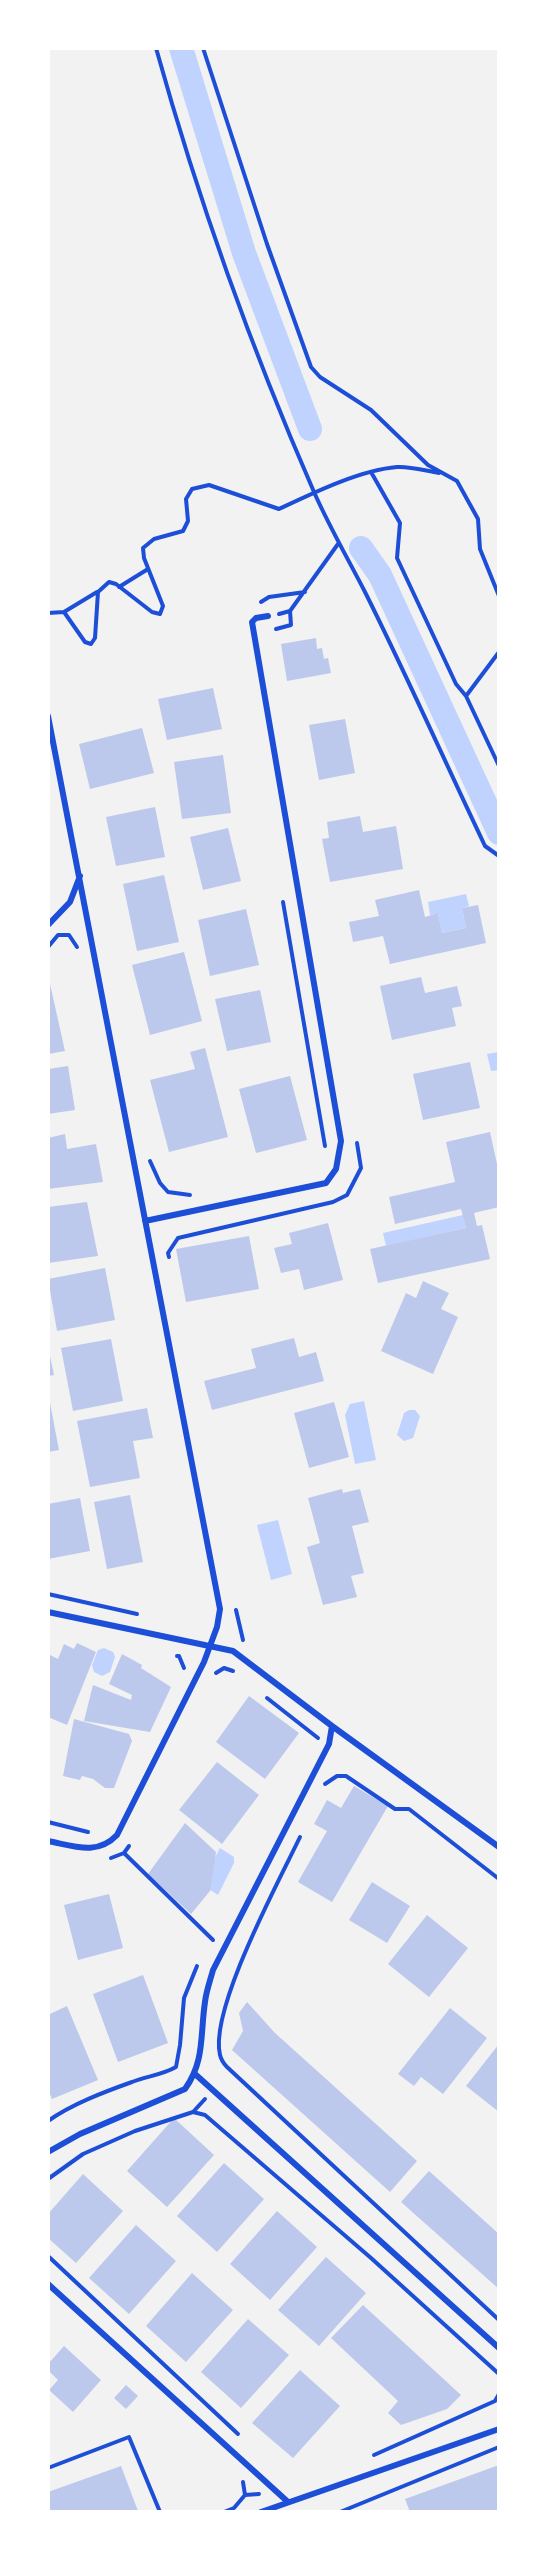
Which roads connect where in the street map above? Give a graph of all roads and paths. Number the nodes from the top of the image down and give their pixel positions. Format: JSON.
{"nodes":[{"id":1,"x":156,"y":48,"type":"edge"},
{"id":2,"x":203,"y":48,"type":"edge"},
{"id":3,"x":371,"y":472,"type":"junction"},
{"id":4,"x":444,"y":474,"type":"junction"},
{"id":5,"x":314,"y":493,"type":"junction"},
{"id":6,"x":338,"y":544,"type":"junction"},
{"id":7,"x":148,"y":568,"type":"junction"},
{"id":8,"x":119,"y":587,"type":"junction"},
{"id":9,"x":98,"y":592,"type":"junction"},
{"id":10,"x":305,"y":592,"type":"junction"},
{"id":11,"x":499,"y":596,"type":"edge"},
{"id":12,"x":253,"y":606,"type":"dead end"},
{"id":13,"x":290,"y":611,"type":"dead end"},
{"id":14,"x":64,"y":612,"type":"junction"},
{"id":15,"x":48,"y":613,"type":"edge"},
{"id":16,"x":268,"y":616,"type":"dead end"},
{"id":17,"x":499,"y":652,"type":"edge"},
{"id":18,"x":466,"y":696,"type":"junction"},
{"id":19,"x":48,"y":716,"type":"edge"},
{"id":20,"x":499,"y":766,"type":"edge"},
{"id":21,"x":499,"y":856,"type":"edge"},
{"id":22,"x":80,"y":875,"type":"junction"},
{"id":23,"x":282,"y":897,"type":"dead end"},
{"id":24,"x":48,"y":925,"type":"edge"},
{"id":25,"x":48,"y":947,"type":"edge"},
{"id":26,"x":77,"y":948,"type":"dead end"},
{"id":27,"x":326,"y":1153,"type":"dead end"},
{"id":28,"x":149,"y":1159,"type":"dead end"},
{"id":29,"x":197,"y":1194,"type":"dead end"},
{"id":30,"x":145,"y":1221,"type":"junction"},
{"id":31,"x":178,"y":1238,"type":"dead end"},
{"id":32,"x":170,"y":1264,"type":"dead end"},
{"id":33,"x":48,"y":1594,"type":"edge"},
{"id":34,"x":234,"y":1602,"type":"dead end"},
{"id":35,"x":48,"y":1612,"type":"edge"},
{"id":36,"x":147,"y":1616,"type":"dead end"},
{"id":37,"x":248,"y":1645,"type":"dead end"},
{"id":38,"x":211,"y":1646,"type":"junction"},
{"id":39,"x":173,"y":1655,"type":"dead end"},
{"id":40,"x":180,"y":1677,"type":"dead end"},
{"id":41,"x":243,"y":1678,"type":"dead end"},
{"id":42,"x":213,"y":1681,"type":"dead end"},
{"id":43,"x":261,"y":1693,"type":"dead end"},
{"id":44,"x":332,"y":1726,"type":"junction"},
{"id":45,"x":323,"y":1741,"type":"dead end"},
{"id":46,"x":320,"y":1795,"type":"dead end"},
{"id":47,"x":48,"y":1822,"type":"edge"},
{"id":48,"x":305,"y":1827,"type":"dead end"},
{"id":49,"x":95,"y":1833,"type":"dead end"},
{"id":50,"x":133,"y":1837,"type":"dead end"},
{"id":51,"x":48,"y":1841,"type":"edge"},
{"id":52,"x":499,"y":1847,"type":"edge"},
{"id":53,"x":124,"y":1853,"type":"junction"},
{"id":54,"x":103,"y":1859,"type":"dead end"},
{"id":55,"x":499,"y":1879,"type":"edge"},
{"id":56,"x":216,"y":1928,"type":"dead end"},
{"id":57,"x":211,"y":1939,"type":"junction"},
{"id":58,"x":206,"y":1947,"type":"dead end"},
{"id":59,"x":202,"y":1956,"type":"dead end"},
{"id":60,"x":195,"y":2074,"type":"junction"},
{"id":61,"x":48,"y":2121,"type":"edge"},
{"id":62,"x":48,"y":2152,"type":"edge"},
{"id":63,"x":48,"y":2179,"type":"edge"},
{"id":64,"x":48,"y":2256,"type":"edge"},
{"id":65,"x":48,"y":2284,"type":"edge"},
{"id":66,"x":499,"y":2320,"type":"edge"},
{"id":67,"x":499,"y":2348,"type":"edge"},
{"id":68,"x":499,"y":2374,"type":"edge"},
{"id":69,"x":499,"y":2394,"type":"edge"},
{"id":70,"x":499,"y":2429,"type":"edge"},
{"id":71,"x":240,"y":2436,"type":"dead end"},
{"id":72,"x":499,"y":2447,"type":"edge"},
{"id":73,"x":370,"y":2457,"type":"dead end"},
{"id":74,"x":48,"y":2468,"type":"edge"},
{"id":75,"x":288,"y":2502,"type":"junction"},
{"id":76,"x":160,"y":2512,"type":"edge"},
{"id":77,"x":261,"y":2512,"type":"edge"},
{"id":78,"x":340,"y":2512,"type":"edge"}],
"edges":[{"from":1,"to":5,"type":"path"},
{"from":2,"to":4,"type":"path"},
{"from":3,"to":4,"type":"path"},
{"from":3,"to":5,"type":"path"},
{"from":3,"to":18,"type":"path"},
{"from":4,"to":11,"type":"path"},
{"from":5,"to":6,"type":"path"},
{"from":5,"to":7,"type":"path"},
{"from":6,"to":10,"type":"path"},
{"from":6,"to":21,"type":"path"},
{"from":7,"to":8,"type":"path"},
{"from":7,"to":8,"type":"path"},
{"from":8,"to":9,"type":"path"},
{"from":9,"to":14,"type":"path"},
{"from":9,"to":14,"type":"path"},
{"from":10,"to":12,"type":"path"},
{"from":10,"to":13,"type":"path"},
{"from":14,"to":15,"type":"path"},
{"from":16,"to":30,"type":"street"},
{"from":17,"to":18,"type":"path"},
{"from":18,"to":20,"type":"path"},
{"from":19,"to":22,"type":"street"},
{"from":22,"to":24,"type":"street"},
{"from":22,"to":30,"type":"street"},
{"from":23,"to":27,"type":"path"},
{"from":25,"to":26,"type":"path"},
{"from":28,"to":29,"type":"path"},
{"from":30,"to":38,"type":"street"},
{"from":31,"to":32,"type":"path"},
{"from":33,"to":36,"type":"path"},
{"from":34,"to":37,"type":"path"},
{"from":35,"to":38,"type":"street"},
{"from":38,"to":44,"type":"street"},
{"from":38,"to":51,"type":"street"},
{"from":39,"to":40,"type":"path"},
{"from":41,"to":42,"type":"path"},
{"from":43,"to":45,"type":"path"},
{"from":44,"to":52,"type":"street"},
{"from":44,"to":60,"type":"street"},
{"from":46,"to":55,"type":"path"},
{"from":47,"to":49,"type":"path"},
{"from":48,"to":66,"type":"path"},
{"from":50,"to":53,"type":"path"},
{"from":53,"to":54,"type":"path"},
{"from":53,"to":57,"type":"path"},
{"from":56,"to":57,"type":"path"},
{"from":57,"to":58,"type":"path"},
{"from":59,"to":61,"type":"path"},
{"from":60,"to":62,"type":"street"},
{"from":60,"to":67,"type":"street"},
{"from":63,"to":68,"type":"path"},
{"from":64,"to":71,"type":"path"},
{"from":65,"to":75,"type":"street"},
{"from":69,"to":73,"type":"path"},
{"from":70,"to":75,"type":"street"},
{"from":72,"to":78,"type":"path"},
{"from":74,"to":76,"type":"path"},
{"from":75,"to":77,"type":"street"}]}
